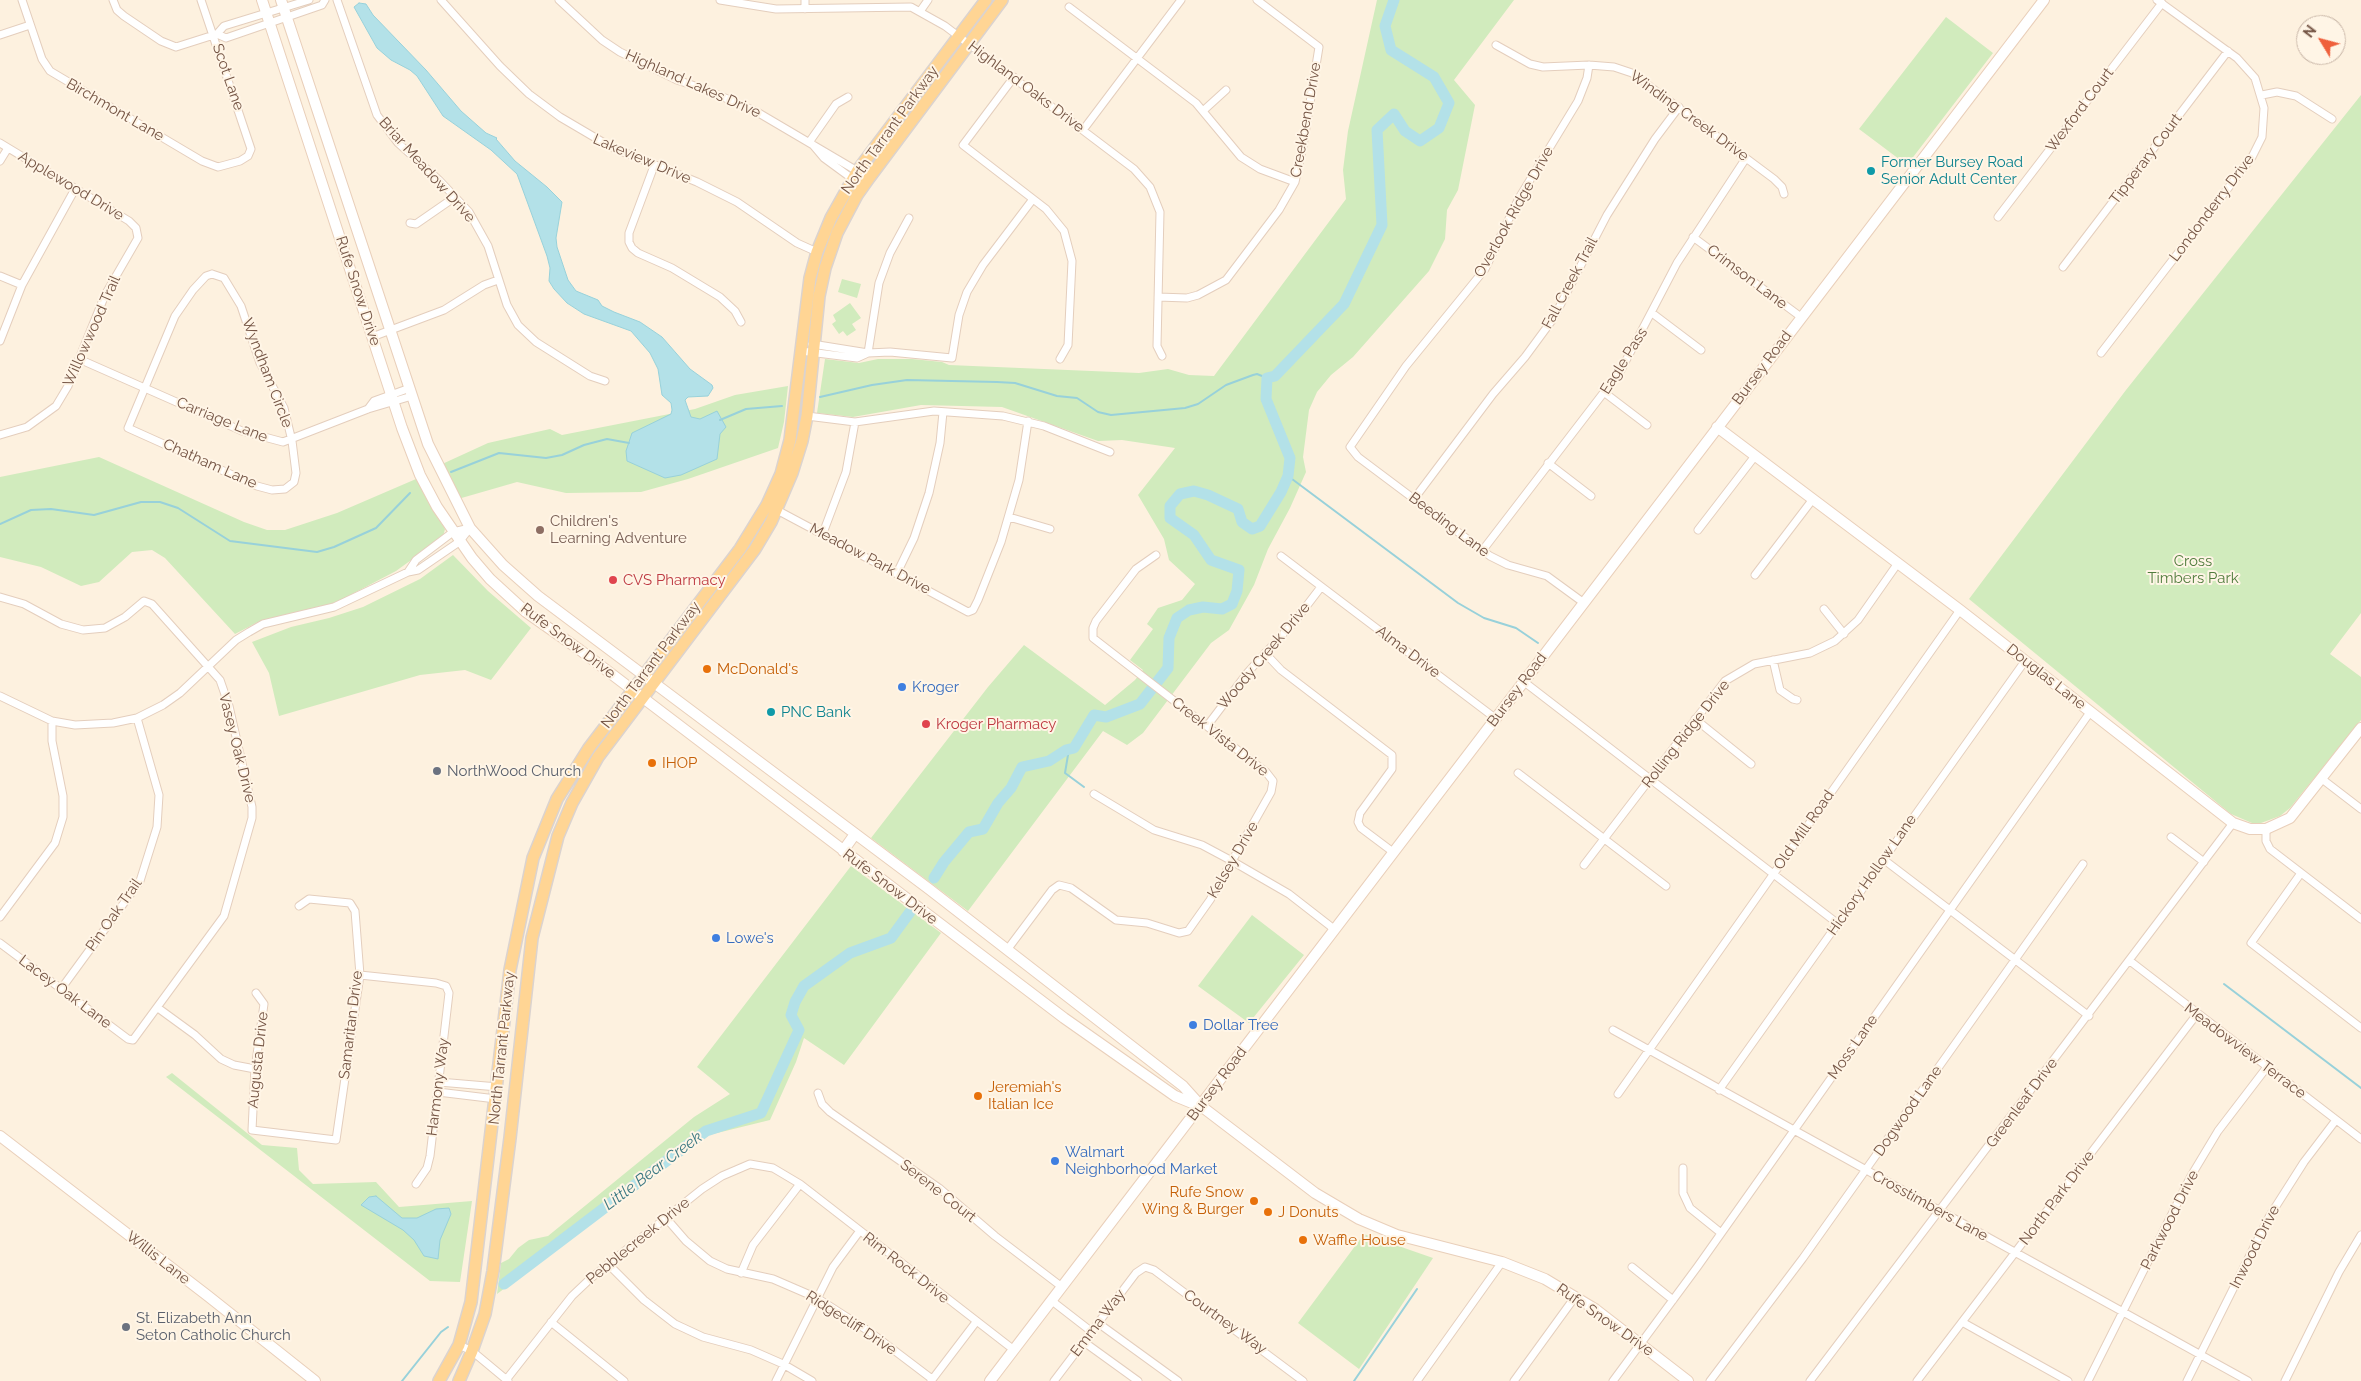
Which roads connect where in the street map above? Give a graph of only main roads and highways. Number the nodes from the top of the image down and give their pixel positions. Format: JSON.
{"nodes":[{"id":1,"x":262,"y":0,"type":"edge"},
{"id":2,"x":986,"y":0,"type":"edge"},
{"id":3,"x":1002,"y":0,"type":"edge"},
{"id":4,"x":2044,"y":0,"type":"edge"},
{"id":5,"x":284,"y":8,"type":"edge"},
{"id":6,"x":355,"y":224,"type":"junction"},
{"id":7,"x":338,"y":229,"type":"junction"},
{"id":8,"x":1717,"y":427,"type":"junction"},
{"id":9,"x":772,"y":507,"type":"junction"},
{"id":10,"x":705,"y":595,"type":"junction"},
{"id":11,"x":715,"y":602,"type":"junction"},
{"id":12,"x":644,"y":675,"type":"junction"},
{"id":13,"x":654,"y":682,"type":"junction"},
{"id":14,"x":632,"y":690,"type":"junction"},
{"id":15,"x":642,"y":698,"type":"junction"},
{"id":16,"x":2361,"y":728,"type":"edge"},
{"id":17,"x":767,"y":768,"type":"junction"},
{"id":18,"x":755,"y":783,"type":"junction"},
{"id":19,"x":855,"y":834,"type":"junction"},
{"id":20,"x":843,"y":851,"type":"junction"},
{"id":21,"x":520,"y":920,"type":"junction"},
{"id":22,"x":536,"y":923,"type":"junction"},
{"id":23,"x":1076,"y":1003,"type":"junction"},
{"id":24,"x":1064,"y":1018,"type":"junction"},
{"id":25,"x":1201,"y":1106,"type":"junction"},
{"id":26,"x":0,"y":1136,"type":"edge"},
{"id":27,"x":315,"y":1381,"type":"edge"},
{"id":28,"x":440,"y":1381,"type":"edge"},
{"id":29,"x":459,"y":1381,"type":"edge"},
{"id":30,"x":990,"y":1381,"type":"edge"},
{"id":31,"x":1688,"y":1381,"type":"edge"}],
"edges":[{"from":1,"to":7,"type":"main road","name":"Rufe Snow Drive"},
{"from":2,"to":9,"type":"main road","name":"North Tarrant Parkway"},
{"from":3,"to":9,"type":"main road","name":"North Tarrant Parkway"},
{"from":4,"to":8,"type":"main road","name":"Bursey Road"},
{"from":5,"to":6,"type":"main road","name":"Rufe Snow Drive"},
{"from":6,"to":7,"type":"main road"},
{"from":6,"to":12,"type":"main road","name":"Rufe Snow Drive"},
{"from":7,"to":14,"type":"main road","name":"Rufe Snow Drive"},
{"from":8,"to":16,"type":"main road","name":"Douglas Lane"},
{"from":8,"to":25,"type":"main road","name":"Bursey Road"},
{"from":9,"to":10,"type":"main road","name":"North Tarrant Parkway"},
{"from":9,"to":11,"type":"main road","name":"North Tarrant Parkway"},
{"from":10,"to":11,"type":"main road"},
{"from":10,"to":12,"type":"main road","name":"North Tarrant Parkway"},
{"from":11,"to":13,"type":"main road","name":"North Tarrant Parkway"},
{"from":12,"to":13,"type":"main road","name":"Rufe Snow Drive"},
{"from":12,"to":14,"type":"main road","name":"North Tarrant Parkway"},
{"from":13,"to":15,"type":"main road","name":"North Tarrant Parkway"},
{"from":13,"to":17,"type":"main road","name":"Rufe Snow Drive"},
{"from":14,"to":15,"type":"main road","name":"Rufe Snow Drive"},
{"from":14,"to":21,"type":"main road","name":"North Tarrant Parkway"},
{"from":15,"to":18,"type":"main road","name":"Rufe Snow Drive"},
{"from":15,"to":22,"type":"main road","name":"North Tarrant Parkway"},
{"from":17,"to":18,"type":"main road"},
{"from":17,"to":19,"type":"main road","name":"Rufe Snow Drive"},
{"from":18,"to":20,"type":"main road","name":"Rufe Snow Drive"},
{"from":19,"to":20,"type":"main road"},
{"from":19,"to":23,"type":"main road","name":"Rufe Snow Drive"},
{"from":20,"to":24,"type":"main road","name":"Rufe Snow Drive"},
{"from":21,"to":22,"type":"main road"},
{"from":21,"to":28,"type":"main road","name":"North Tarrant Parkway"},
{"from":22,"to":29,"type":"main road","name":"North Tarrant Parkway"},
{"from":23,"to":24,"type":"main road"},
{"from":23,"to":25,"type":"main road","name":"Rufe Snow Drive"},
{"from":24,"to":25,"type":"main road","name":"Rufe Snow Drive"},
{"from":25,"to":30,"type":"main road","name":"Bursey Road"},
{"from":25,"to":31,"type":"main road","name":"Rufe Snow Drive"},
{"from":26,"to":27,"type":"main road","name":"Willis Lane"}]}
